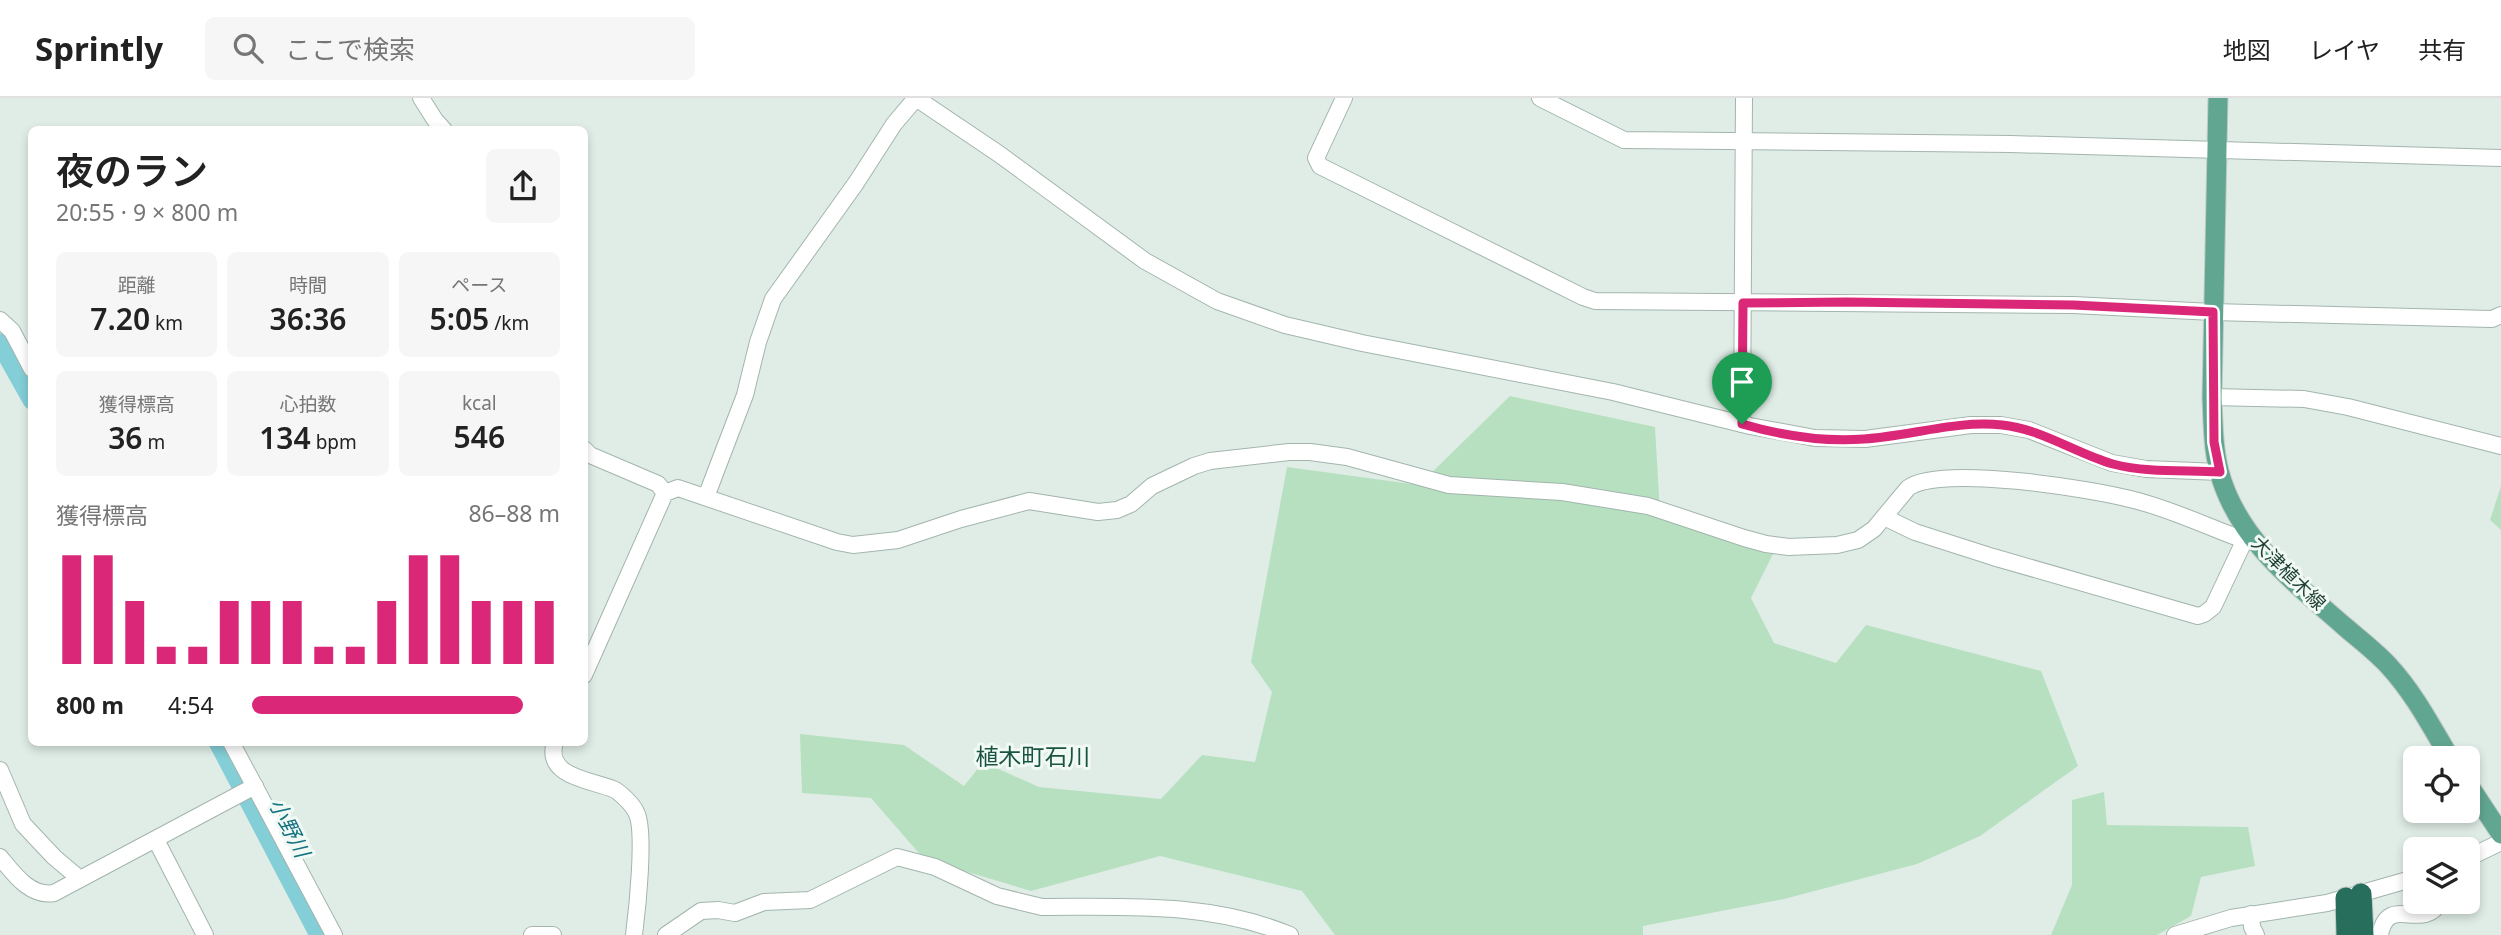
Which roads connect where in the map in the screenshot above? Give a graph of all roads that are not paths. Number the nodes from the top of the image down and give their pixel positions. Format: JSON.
{"nodes":[{"id":1,"x":421,"y":98,"type":"edge"},
{"id":2,"x":916,"y":98,"type":"edge"},
{"id":3,"x":1344,"y":98,"type":"edge"},
{"id":4,"x":1540,"y":98,"type":"edge"},
{"id":5,"x":1744,"y":98,"type":"edge"},
{"id":6,"x":2218,"y":98,"type":"edge"},
{"id":7,"x":440,"y":126,"type":"edge"},
{"id":8,"x":1744,"y":141,"type":"junction"},
{"id":9,"x":2217,"y":150,"type":"junction"},
{"id":10,"x":2501,"y":159,"type":"edge"},
{"id":11,"x":1743,"y":303,"type":"junction"},
{"id":12,"x":2213,"y":312,"type":"junction"},
{"id":13,"x":2501,"y":315,"type":"edge"},
{"id":14,"x":0,"y":320,"type":"edge"},
{"id":15,"x":28,"y":361,"type":"edge"},
{"id":16,"x":2213,"y":397,"type":"junction"},
{"id":17,"x":1742,"y":424,"type":"junction"},
{"id":18,"x":2501,"y":446,"type":"edge"},
{"id":19,"x":588,"y":453,"type":"edge"},
{"id":20,"x":2220,"y":472,"type":"junction"},
{"id":21,"x":665,"y":493,"type":"junction"},
{"id":22,"x":706,"y":497,"type":"junction"},
{"id":23,"x":1884,"y":517,"type":"junction"},
{"id":24,"x":2246,"y":536,"type":"junction"},
{"id":25,"x":588,"y":666,"type":"edge"},
{"id":26,"x":233,"y":746,"type":"edge"},
{"id":27,"x":554,"y":746,"type":"edge"},
{"id":28,"x":2443,"y":746,"type":"edge"},
{"id":29,"x":0,"y":770,"type":"edge"},
{"id":30,"x":252,"y":787,"type":"junction"},
{"id":31,"x":2480,"y":803,"type":"edge"},
{"id":32,"x":2501,"y":834,"type":"edge"},
{"id":33,"x":156,"y":840,"type":"junction"},
{"id":34,"x":2501,"y":842,"type":"edge"},
{"id":35,"x":2480,"y":852,"type":"edge"},
{"id":36,"x":0,"y":857,"type":"edge"},
{"id":37,"x":80,"y":879,"type":"junction"},
{"id":38,"x":2403,"y":881,"type":"edge"},
{"id":39,"x":2353,"y":896,"type":"junction"},
{"id":40,"x":2403,"y":912,"type":"edge"},
{"id":41,"x":2251,"y":914,"type":"junction"},
{"id":42,"x":2412,"y":914,"type":"edge"},
{"id":43,"x":2429,"y":914,"type":"edge"},
{"id":44,"x":205,"y":935,"type":"edge"},
{"id":45,"x":334,"y":935,"type":"edge"},
{"id":46,"x":532,"y":935,"type":"edge"},
{"id":47,"x":553,"y":935,"type":"edge"},
{"id":48,"x":634,"y":935,"type":"edge"},
{"id":49,"x":666,"y":935,"type":"edge"},
{"id":50,"x":1290,"y":935,"type":"edge"},
{"id":51,"x":2175,"y":935,"type":"edge"},
{"id":52,"x":2256,"y":935,"type":"edge"},
{"id":53,"x":2347,"y":935,"type":"edge"},
{"id":54,"x":2363,"y":935,"type":"edge"},
{"id":55,"x":2380,"y":935,"type":"edge"}],
"edges":[{"from":1,"to":7,"type":"street"},
{"from":2,"to":17,"type":"street"},
{"from":2,"to":22,"type":"street"},
{"from":3,"to":11,"type":"street"},
{"from":4,"to":8,"type":"street"},
{"from":5,"to":8,"type":"street"},
{"from":6,"to":9,"type":"main road","name":"大津植木線"},
{"from":8,"to":9,"type":"street"},
{"from":8,"to":11,"type":"street"},
{"from":9,"to":10,"type":"street"},
{"from":9,"to":12,"type":"main road","name":"大津植木線"},
{"from":11,"to":12,"type":"street"},
{"from":11,"to":17,"type":"street"},
{"from":12,"to":13,"type":"street"},
{"from":12,"to":16,"type":"main road","name":"大津植木線"},
{"from":14,"to":15,"type":"street"},
{"from":16,"to":18,"type":"street"},
{"from":16,"to":20,"type":"main road","name":"大津植木線"},
{"from":17,"to":20,"type":"street"},
{"from":19,"to":21,"type":"street"},
{"from":20,"to":24,"type":"main road","name":"大津植木線"},
{"from":21,"to":22,"type":"street"},
{"from":21,"to":25,"type":"street"},
{"from":22,"to":23,"type":"street"},
{"from":23,"to":24,"type":"street"},
{"from":23,"to":24,"type":"street"},
{"from":24,"to":28,"type":"main road","name":"大津植木線"},
{"from":26,"to":30,"type":"street"},
{"from":27,"to":48,"type":"street"},
{"from":29,"to":37,"type":"street"},
{"from":30,"to":33,"type":"street"},
{"from":30,"to":45,"type":"street"},
{"from":31,"to":32,"type":"main road"},
{"from":33,"to":37,"type":"street"},
{"from":33,"to":44,"type":"street"},
{"from":34,"to":35,"type":"street"},
{"from":36,"to":37,"type":"street"},
{"from":38,"to":39,"type":"street"},
{"from":39,"to":41,"type":"street"},
{"from":39,"to":53,"type":"highway"},
{"from":39,"to":54,"type":"highway"},
{"from":40,"to":55,"type":"street"},
{"from":41,"to":51,"type":"street"},
{"from":41,"to":52,"type":"street"},
{"from":42,"to":43,"type":"street"},
{"from":46,"to":47,"type":"street"},
{"from":49,"to":50,"type":"street"}]}
